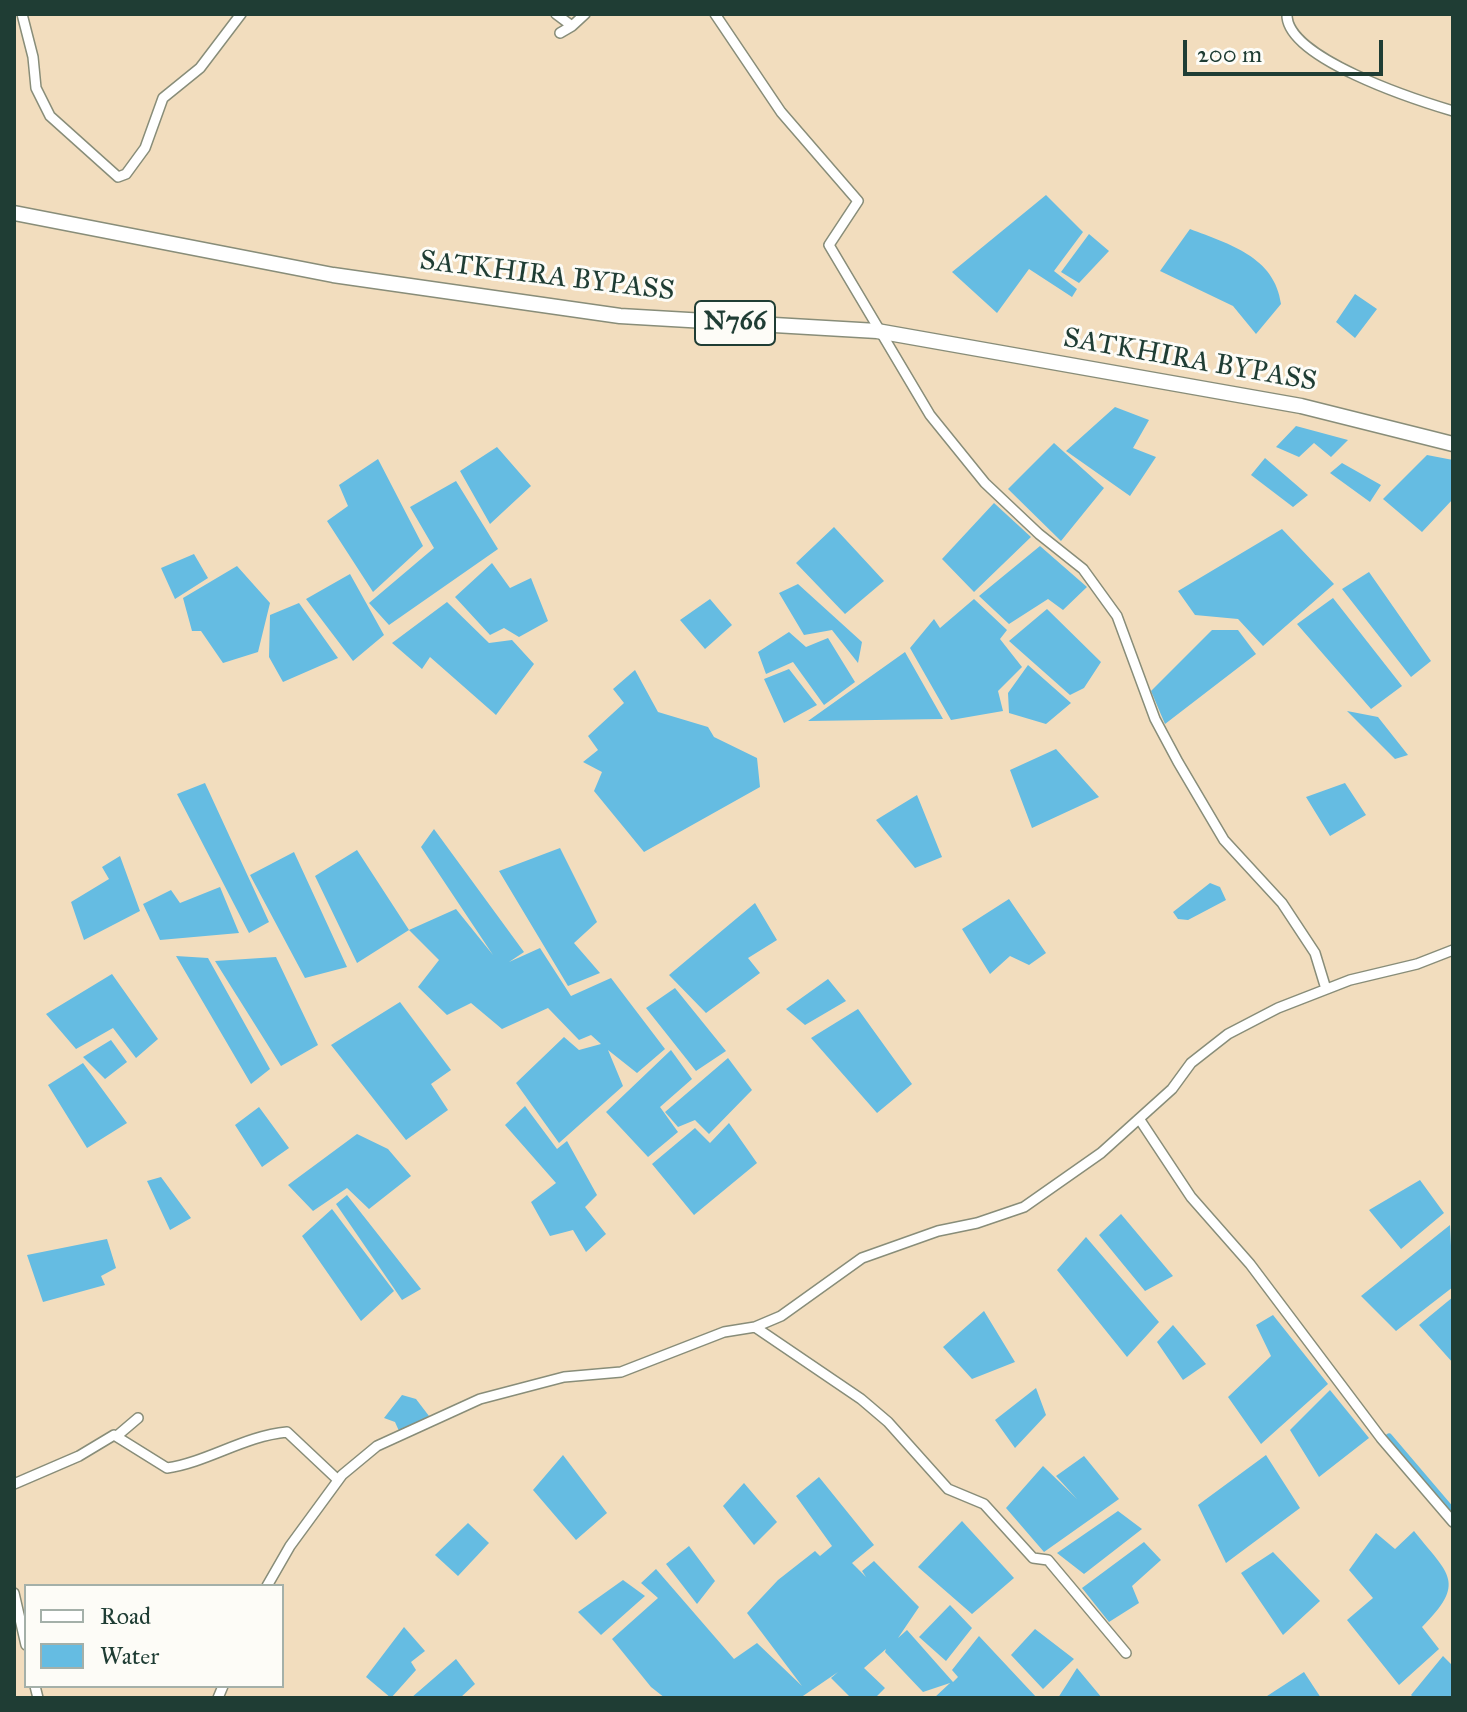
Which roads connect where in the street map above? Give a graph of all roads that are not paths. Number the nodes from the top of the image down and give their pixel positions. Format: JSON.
{"nodes":[{"id":1,"x":22,"y":14,"type":"edge"},
{"id":2,"x":241,"y":14,"type":"edge"},
{"id":3,"x":556,"y":14,"type":"edge"},
{"id":4,"x":585,"y":14,"type":"edge"},
{"id":5,"x":715,"y":14,"type":"edge"},
{"id":6,"x":1287,"y":14,"type":"edge"},
{"id":7,"x":572,"y":26,"type":"junction"},
{"id":8,"x":560,"y":33,"type":"dead end"},
{"id":9,"x":1453,"y":111,"type":"edge"},
{"id":10,"x":14,"y":213,"type":"edge"},
{"id":11,"x":877,"y":331,"type":"junction"},
{"id":12,"x":1453,"y":444,"type":"edge"},
{"id":13,"x":1453,"y":950,"type":"edge"},
{"id":14,"x":1326,"y":989,"type":"junction"},
{"id":15,"x":1140,"y":1120,"type":"junction"},
{"id":16,"x":755,"y":1327,"type":"junction"},
{"id":17,"x":138,"y":1418,"type":"dead end"},
{"id":18,"x":118,"y":1435,"type":"junction"},
{"id":19,"x":338,"y":1480,"type":"junction"},
{"id":20,"x":14,"y":1484,"type":"edge"},
{"id":21,"x":1453,"y":1522,"type":"edge"},
{"id":22,"x":268,"y":1584,"type":"edge"},
{"id":23,"x":14,"y":1593,"type":"edge"},
{"id":24,"x":24,"y":1636,"type":"edge"},
{"id":25,"x":1126,"y":1653,"type":"dead end"}],
"edges":[{"from":1,"to":2,"type":"street"},
{"from":3,"to":7,"type":"street"},
{"from":4,"to":7,"type":"street"},
{"from":5,"to":11,"type":"street"},
{"from":6,"to":9,"type":"street"},
{"from":7,"to":8,"type":"street"},
{"from":10,"to":11,"type":"highway","name":"SATKHIRA BYPASS","number":"N766"},
{"from":11,"to":12,"type":"highway","name":"SATKHIRA BYPASS","number":"N766"},
{"from":11,"to":14,"type":"street"},
{"from":13,"to":14,"type":"street"},
{"from":14,"to":15,"type":"street"},
{"from":15,"to":16,"type":"street"},
{"from":15,"to":21,"type":"street"},
{"from":16,"to":19,"type":"street"},
{"from":16,"to":25,"type":"street"},
{"from":17,"to":18,"type":"street"},
{"from":18,"to":19,"type":"street"},
{"from":18,"to":20,"type":"street"},
{"from":19,"to":22,"type":"street"},
{"from":23,"to":24,"type":"street"}]}
